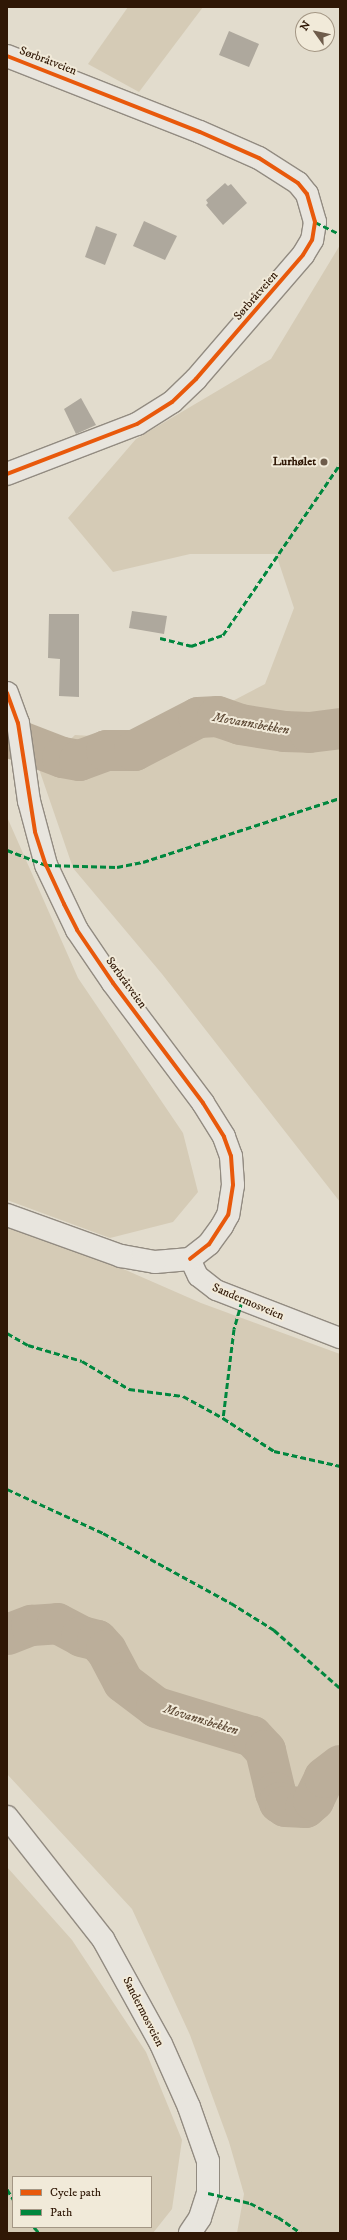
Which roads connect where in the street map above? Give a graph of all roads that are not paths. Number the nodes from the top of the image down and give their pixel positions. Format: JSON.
{"nodes":[{"id":1,"x":7,"y":56,"type":"edge"},
{"id":2,"x":7,"y":474,"type":"edge"},
{"id":3,"x":7,"y":693,"type":"edge"},
{"id":4,"x":7,"y":1215,"type":"edge"},
{"id":5,"x":190,"y":1259,"type":"junction"},
{"id":6,"x":340,"y":1338,"type":"edge"},
{"id":7,"x":7,"y":1817,"type":"edge"},
{"id":8,"x":190,"y":2233,"type":"edge"}],
"edges":[{"from":1,"to":2,"type":"street","name":"Sørbråtveien"},
{"from":3,"to":5,"type":"street","name":"Sørbråtveien"},
{"from":4,"to":5,"type":"street"},
{"from":5,"to":6,"type":"street","name":"Sandermosveien"},
{"from":7,"to":8,"type":"street","name":"Sandermosveien"}]}
